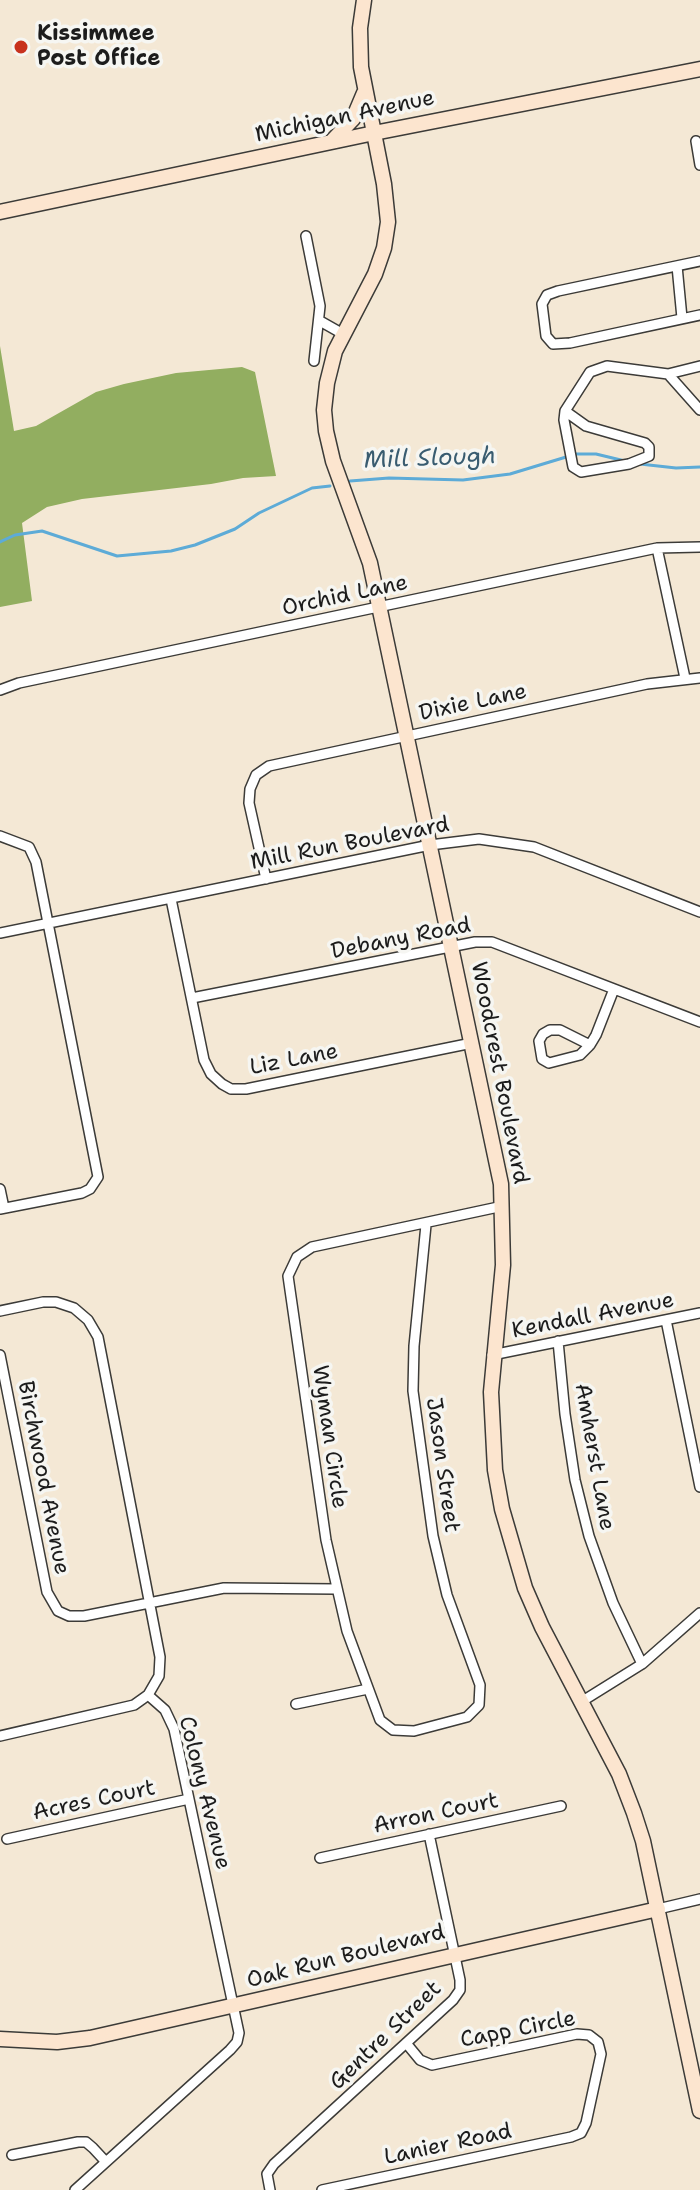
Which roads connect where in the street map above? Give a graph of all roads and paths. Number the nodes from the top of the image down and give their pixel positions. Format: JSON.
{"nodes":[{"id":1,"x":364,"y":0,"type":"edge"},
{"id":2,"x":700,"y":69,"type":"edge"},
{"id":3,"x":366,"y":89,"type":"junction"},
{"id":4,"x":374,"y":133,"type":"junction"},
{"id":5,"x":696,"y":141,"type":"dead end"},
{"id":6,"x":331,"y":142,"type":"junction"},
{"id":7,"x":700,"y":166,"type":"edge"},
{"id":8,"x":688,"y":169,"type":"dead end"},
{"id":9,"x":0,"y":212,"type":"edge"},
{"id":10,"x":306,"y":236,"type":"dead end"},
{"id":11,"x":700,"y":261,"type":"edge"},
{"id":12,"x":677,"y":266,"type":"junction"},
{"id":13,"x":700,"y":315,"type":"edge"},
{"id":14,"x":682,"y":318,"type":"junction"},
{"id":15,"x":320,"y":321,"type":"junction"},
{"id":16,"x":343,"y":334,"type":"junction"},
{"id":17,"x":314,"y":361,"type":"dead end"},
{"id":18,"x":700,"y":366,"type":"edge"},
{"id":19,"x":668,"y":374,"type":"junction"},
{"id":20,"x":700,"y":410,"type":"edge"},
{"id":21,"x":565,"y":411,"type":"junction"},
{"id":22,"x":700,"y":547,"type":"edge"},
{"id":23,"x":657,"y":548,"type":"junction"},
{"id":24,"x":379,"y":607,"type":"junction"},
{"id":25,"x":685,"y":678,"type":"junction"},
{"id":26,"x":700,"y":678,"type":"edge"},
{"id":27,"x":2,"y":685,"type":"edge"},
{"id":28,"x":406,"y":735,"type":"junction"},
{"id":29,"x":0,"y":836,"type":"edge"},
{"id":30,"x":430,"y":845,"type":"junction"},
{"id":31,"x":266,"y":879,"type":"junction"},
{"id":32,"x":171,"y":899,"type":"junction"},
{"id":33,"x":700,"y":912,"type":"edge"},
{"id":34,"x":47,"y":924,"type":"junction"},
{"id":35,"x":0,"y":933,"type":"edge"},
{"id":36,"x":451,"y":946,"type":"junction"},
{"id":37,"x":614,"y":989,"type":"junction"},
{"id":38,"x":192,"y":998,"type":"junction"},
{"id":39,"x":700,"y":1022,"type":"edge"},
{"id":40,"x":472,"y":1043,"type":"junction"},
{"id":41,"x":590,"y":1045,"type":"junction"},
{"id":42,"x":0,"y":1189,"type":"edge"},
{"id":43,"x":503,"y":1206,"type":"junction"},
{"id":44,"x":2,"y":1209,"type":"edge"},
{"id":45,"x":426,"y":1225,"type":"junction"},
{"id":46,"x":0,"y":1311,"type":"edge"},
{"id":47,"x":700,"y":1313,"type":"edge"},
{"id":48,"x":666,"y":1320,"type":"junction"},
{"id":49,"x":558,"y":1341,"type":"junction"},
{"id":50,"x":0,"y":1355,"type":"edge"},
{"id":51,"x":492,"y":1355,"type":"junction"},
{"id":52,"x":700,"y":1487,"type":"edge"},
{"id":53,"x":336,"y":1589,"type":"junction"},
{"id":54,"x":149,"y":1602,"type":"junction"},
{"id":55,"x":700,"y":1613,"type":"edge"},
{"id":56,"x":642,"y":1664,"type":"junction"},
{"id":57,"x":368,"y":1689,"type":"junction"},
{"id":58,"x":148,"y":1695,"type":"junction"},
{"id":59,"x":581,"y":1702,"type":"junction"},
{"id":60,"x":296,"y":1704,"type":"dead end"},
{"id":61,"x":479,"y":1705,"type":"joint"},
{"id":62,"x":0,"y":1736,"type":"edge"},
{"id":63,"x":189,"y":1799,"type":"junction"},
{"id":64,"x":561,"y":1806,"type":"dead end"},
{"id":65,"x":429,"y":1834,"type":"junction"},
{"id":66,"x":7,"y":1839,"type":"dead end"},
{"id":67,"x":320,"y":1858,"type":"dead end"},
{"id":68,"x":700,"y":1899,"type":"edge"},
{"id":69,"x":658,"y":1909,"type":"junction"},
{"id":70,"x":455,"y":1954,"type":"junction"},
{"id":71,"x":234,"y":2007,"type":"junction"},
{"id":72,"x":0,"y":2039,"type":"edge"},
{"id":73,"x":406,"y":2043,"type":"junction"},
{"id":74,"x":700,"y":2111,"type":"edge"},
{"id":75,"x":581,"y":2133,"type":"joint"},
{"id":76,"x":12,"y":2155,"type":"dead end"},
{"id":77,"x":106,"y":2162,"type":"junction"},
{"id":78,"x":75,"y":2190,"type":"edge"},
{"id":79,"x":270,"y":2190,"type":"edge"},
{"id":80,"x":322,"y":2190,"type":"edge"}],
"edges":[{"from":1,"to":3,"type":"street","name":"Woodcrest Boulevard"},
{"from":2,"to":4,"type":"street","name":"Michigan Avenue"},
{"from":3,"to":4,"type":"street","name":"Woodcrest Boulevard"},
{"from":3,"to":6,"type":"street"},
{"from":4,"to":6,"type":"street","name":"Michigan Avenue"},
{"from":4,"to":16,"type":"street","name":"Woodcrest Boulevard"},
{"from":5,"to":7,"type":"street"},
{"from":6,"to":9,"type":"street","name":"Michigan Avenue"},
{"from":7,"to":8,"type":"street"},
{"from":10,"to":15,"type":"street"},
{"from":11,"to":12,"type":"street"},
{"from":12,"to":14,"type":"street"},
{"from":12,"to":14,"type":"street"},
{"from":13,"to":14,"type":"street"},
{"from":15,"to":16,"type":"street"},
{"from":15,"to":17,"type":"street"},
{"from":16,"to":24,"type":"street","name":"Woodcrest Boulevard"},
{"from":18,"to":19,"type":"street"},
{"from":19,"to":20,"type":"street"},
{"from":19,"to":21,"type":"street"},
{"from":21,"to":21,"type":"street"},
{"from":22,"to":23,"type":"street","name":"Orchid Lane"},
{"from":23,"to":24,"type":"street","name":"Orchid Lane"},
{"from":23,"to":25,"type":"street"},
{"from":24,"to":27,"type":"street","name":"Orchid Lane"},
{"from":24,"to":28,"type":"street","name":"Woodcrest Boulevard"},
{"from":25,"to":26,"type":"street","name":"Dixie Lane"},
{"from":25,"to":28,"type":"street","name":"Dixie Lane"},
{"from":28,"to":30,"type":"street","name":"Woodcrest Boulevard"},
{"from":28,"to":31,"type":"street","name":"Dixie Lane"},
{"from":29,"to":34,"type":"street"},
{"from":30,"to":31,"type":"street","name":"Mill Run Boulevard"},
{"from":30,"to":33,"type":"street","name":"Mill Run Boulevard"},
{"from":30,"to":36,"type":"street","name":"Woodcrest Boulevard"},
{"from":31,"to":32,"type":"street","name":"Mill Run Boulevard"},
{"from":32,"to":34,"type":"street","name":"Mill Run Boulevard"},
{"from":32,"to":38,"type":"street","name":"Liz Lane"},
{"from":34,"to":35,"type":"street","name":"Mill Run Boulevard"},
{"from":34,"to":44,"type":"street"},
{"from":36,"to":37,"type":"street","name":"Debany Road"},
{"from":36,"to":38,"type":"street","name":"Debany Road"},
{"from":36,"to":40,"type":"street","name":"Woodcrest Boulevard"},
{"from":37,"to":39,"type":"street","name":"Debany Road"},
{"from":37,"to":41,"type":"street"},
{"from":38,"to":40,"type":"street","name":"Liz Lane"},
{"from":40,"to":43,"type":"street","name":"Woodcrest Boulevard"},
{"from":41,"to":41,"type":"street"},
{"from":42,"to":44,"type":"street"},
{"from":43,"to":45,"type":"street","name":"Wyman Circle"},
{"from":43,"to":51,"type":"street","name":"Woodcrest Boulevard"},
{"from":45,"to":53,"type":"street","name":"Wyman Circle"},
{"from":45,"to":61,"type":"street","name":"Jason Street"},
{"from":46,"to":54,"type":"street"},
{"from":47,"to":48,"type":"street","name":"Kendall Avenue"},
{"from":48,"to":49,"type":"street","name":"Kendall Avenue"},
{"from":48,"to":52,"type":"street"},
{"from":49,"to":51,"type":"street","name":"Kendall Avenue"},
{"from":49,"to":56,"type":"street","name":"Amherst Lane"},
{"from":50,"to":54,"type":"street","name":"Birchwood Avenue"},
{"from":51,"to":59,"type":"street","name":"Woodcrest Boulevard"},
{"from":53,"to":54,"type":"street","name":"Birchwood Avenue"},
{"from":53,"to":57,"type":"street","name":"Wyman Circle"},
{"from":54,"to":58,"type":"street"},
{"from":55,"to":56,"type":"street"},
{"from":56,"to":59,"type":"street"},
{"from":57,"to":60,"type":"street"},
{"from":57,"to":61,"type":"street","name":"Wyman Circle"},
{"from":58,"to":62,"type":"street"},
{"from":58,"to":63,"type":"street","name":"Colony Avenue"},
{"from":59,"to":69,"type":"street","name":"Woodcrest Boulevard"},
{"from":63,"to":66,"type":"street","name":"Acres Court"},
{"from":63,"to":71,"type":"street","name":"Colony Avenue"},
{"from":64,"to":65,"type":"street","name":"Arron Court"},
{"from":65,"to":67,"type":"street","name":"Arron Court"},
{"from":65,"to":70,"type":"street","name":"Gentre Street"},
{"from":68,"to":69,"type":"street","name":"Oak Run Boulevard"},
{"from":69,"to":70,"type":"street","name":"Oak Run Boulevard"},
{"from":69,"to":74,"type":"street","name":"Woodcrest Boulevard"},
{"from":70,"to":71,"type":"street","name":"Oak Run Boulevard"},
{"from":70,"to":73,"type":"street","name":"Gentre Street"},
{"from":71,"to":72,"type":"street","name":"Oak Run Boulevard"},
{"from":71,"to":77,"type":"street","name":"Colony Avenue"},
{"from":73,"to":75,"type":"street","name":"Capp Circle"},
{"from":73,"to":79,"type":"street","name":"Gentre Street"},
{"from":75,"to":80,"type":"street","name":"Lanier Road"},
{"from":76,"to":77,"type":"street"},
{"from":77,"to":78,"type":"street","name":"Colony Avenue"}]}
